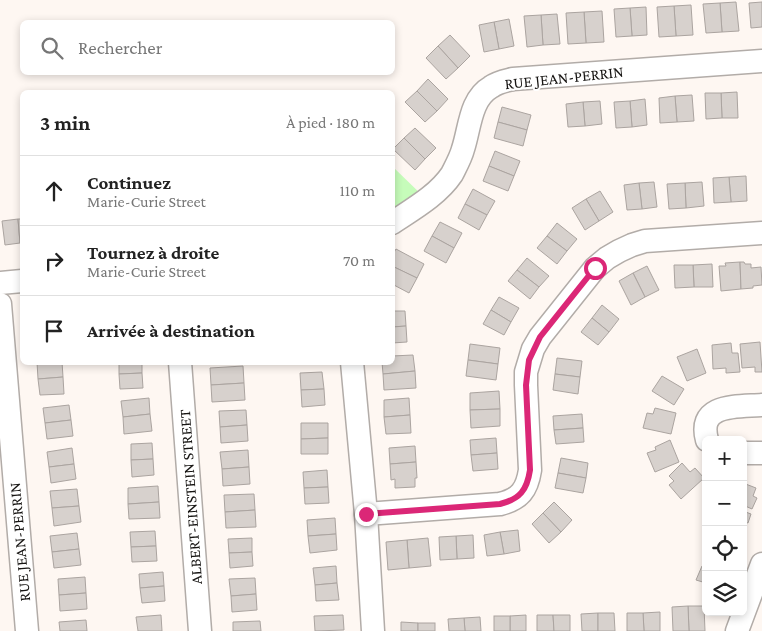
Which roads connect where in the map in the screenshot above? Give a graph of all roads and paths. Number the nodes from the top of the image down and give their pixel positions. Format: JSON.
{"nodes":[{"id":1,"x":759,"y":64,"type":"edge"},
{"id":2,"x":395,"y":221,"type":"edge"},
{"id":3,"x":762,"y":233,"type":"edge"},
{"id":4,"x":20,"y":281,"type":"edge"},
{"id":5,"x":0,"y":283,"type":"edge"},
{"id":6,"x":0,"y":304,"type":"edge"},
{"id":7,"x":180,"y":365,"type":"edge"},
{"id":8,"x":352,"y":365,"type":"edge"},
{"id":9,"x":762,"y":405,"type":"edge"},
{"id":10,"x":706,"y":436,"type":"edge"},
{"id":11,"x":747,"y":453,"type":"edge"},
{"id":12,"x":762,"y":453,"type":"edge"},
{"id":13,"x":366,"y":514,"type":"junction"},
{"id":14,"x":762,"y":564,"type":"edge"},
{"id":15,"x":27,"y":631,"type":"edge"},
{"id":16,"x":200,"y":631,"type":"edge"},
{"id":17,"x":373,"y":631,"type":"edge"},
{"id":18,"x":737,"y":631,"type":"edge"}],
"edges":[{"from":1,"to":2,"type":"street","name":"RUE JEAN-PERRIN"},
{"from":3,"to":13,"type":"street"},
{"from":4,"to":5,"type":"street"},
{"from":6,"to":15,"type":"street","name":"RUE JEAN-PERRIN"},
{"from":7,"to":16,"type":"street","name":"ALBERT-EINSTEIN STREET"},
{"from":8,"to":13,"type":"street"},
{"from":9,"to":10,"type":"street"},
{"from":11,"to":12,"type":"street"},
{"from":13,"to":17,"type":"street"},
{"from":14,"to":18,"type":"street"}]}
